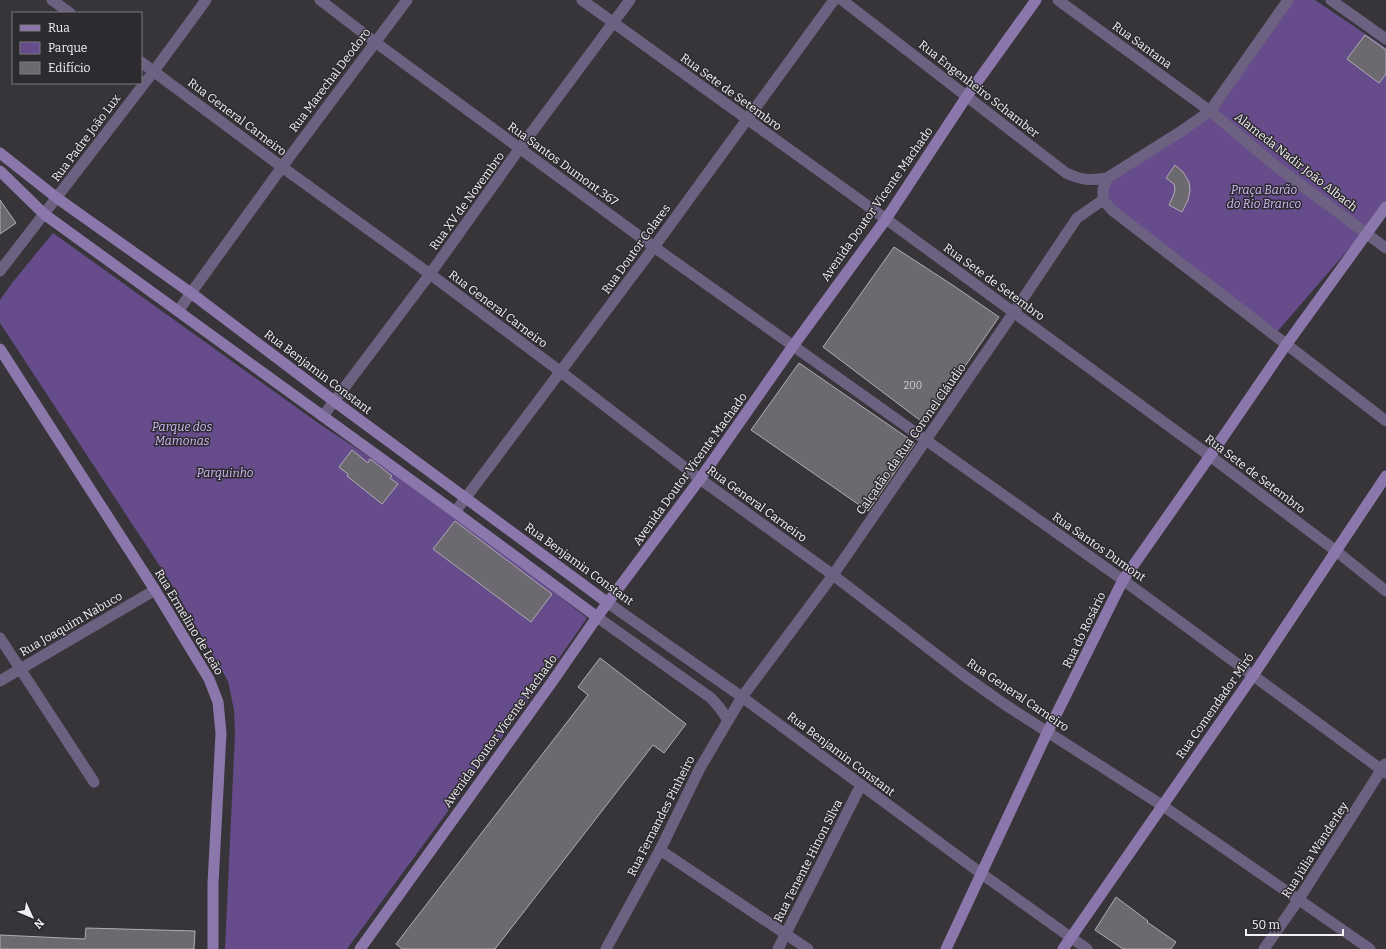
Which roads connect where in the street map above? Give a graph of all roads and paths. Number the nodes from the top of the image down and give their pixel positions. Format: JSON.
{"nodes":[{"id":1,"x":52,"y":0,"type":"edge"},
{"id":2,"x":206,"y":0,"type":"edge"},
{"id":3,"x":320,"y":0,"type":"edge"},
{"id":4,"x":407,"y":0,"type":"edge"},
{"id":5,"x":582,"y":0,"type":"edge"},
{"id":6,"x":630,"y":0,"type":"edge"},
{"id":7,"x":834,"y":0,"type":"edge"},
{"id":8,"x":842,"y":0,"type":"edge"},
{"id":9,"x":1036,"y":0,"type":"edge"},
{"id":10,"x":1058,"y":0,"type":"edge"},
{"id":11,"x":1288,"y":0,"type":"edge"},
{"id":12,"x":1331,"y":0,"type":"edge"},
{"id":13,"x":69,"y":12,"type":"edge"},
{"id":14,"x":613,"y":22,"type":"junction"},
{"id":15,"x":1386,"y":39,"type":"edge"},
{"id":16,"x":375,"y":42,"type":"junction"},
{"id":17,"x":142,"y":63,"type":"edge"},
{"id":18,"x":154,"y":71,"type":"junction"},
{"id":19,"x":967,"y":96,"type":"junction"},
{"id":20,"x":1210,"y":111,"type":"junction"},
{"id":21,"x":746,"y":120,"type":"junction"},
{"id":22,"x":520,"y":148,"type":"junction"},
{"id":23,"x":0,"y":153,"type":"edge"},
{"id":24,"x":282,"y":167,"type":"junction"},
{"id":25,"x":0,"y":170,"type":"edge"},
{"id":26,"x":1107,"y":178,"type":"junction"},
{"id":27,"x":57,"y":198,"type":"junction"},
{"id":28,"x":1103,"y":200,"type":"junction"},
{"id":29,"x":1386,"y":207,"type":"edge"},
{"id":30,"x":44,"y":214,"type":"junction"},
{"id":31,"x":886,"y":219,"type":"junction"},
{"id":32,"x":1367,"y":234,"type":"junction"},
{"id":33,"x":654,"y":247,"type":"junction"},
{"id":34,"x":1386,"y":248,"type":"edge"},
{"id":35,"x":0,"y":271,"type":"edge"},
{"id":36,"x":430,"y":274,"type":"junction"},
{"id":37,"x":191,"y":293,"type":"junction"},
{"id":38,"x":178,"y":311,"type":"junction"},
{"id":39,"x":1014,"y":312,"type":"junction"},
{"id":40,"x":1286,"y":345,"type":"junction"},
{"id":41,"x":793,"y":346,"type":"junction"},
{"id":42,"x":0,"y":349,"type":"edge"},
{"id":43,"x":561,"y":372,"type":"junction"},
{"id":44,"x":334,"y":401,"type":"junction"},
{"id":45,"x":323,"y":416,"type":"junction"},
{"id":46,"x":1386,"y":421,"type":"edge"},
{"id":47,"x":926,"y":440,"type":"junction"},
{"id":48,"x":1210,"y":456,"type":"junction"},
{"id":49,"x":1386,"y":476,"type":"edge"},
{"id":50,"x":700,"y":479,"type":"junction"},
{"id":51,"x":467,"y":498,"type":"junction"},
{"id":52,"x":455,"y":512,"type":"junction"},
{"id":53,"x":1336,"y":551,"type":"junction"},
{"id":54,"x":833,"y":575,"type":"junction"},
{"id":55,"x":1123,"y":580,"type":"junction"},
{"id":56,"x":155,"y":590,"type":"junction"},
{"id":57,"x":1386,"y":591,"type":"edge"},
{"id":58,"x":608,"y":603,"type":"junction"},
{"id":59,"x":597,"y":617,"type":"junction"},
{"id":60,"x":0,"y":638,"type":"edge"},
{"id":61,"x":20,"y":669,"type":"junction"},
{"id":62,"x":1254,"y":674,"type":"junction"},
{"id":63,"x":0,"y":681,"type":"edge"},
{"id":64,"x":742,"y":697,"type":"junction"},
{"id":65,"x":728,"y":720,"type":"junction"},
{"id":66,"x":1048,"y":731,"type":"junction"},
{"id":67,"x":1385,"y":769,"type":"edge"},
{"id":68,"x":94,"y":782,"type":"dead end"},
{"id":69,"x":861,"y":785,"type":"junction"},
{"id":70,"x":1163,"y":806,"type":"junction"},
{"id":71,"x":660,"y":850,"type":"junction"},
{"id":72,"x":982,"y":874,"type":"junction"},
{"id":73,"x":1298,"y":899,"type":"junction"},
{"id":74,"x":787,"y":934,"type":"junction"},
{"id":75,"x":1071,"y":937,"type":"junction"},
{"id":76,"x":213,"y":949,"type":"edge"},
{"id":77,"x":360,"y":949,"type":"edge"},
{"id":78,"x":606,"y":949,"type":"edge"},
{"id":79,"x":778,"y":949,"type":"edge"},
{"id":80,"x":808,"y":949,"type":"edge"},
{"id":81,"x":946,"y":949,"type":"edge"},
{"id":82,"x":1063,"y":949,"type":"edge"},
{"id":83,"x":1087,"y":949,"type":"edge"},
{"id":84,"x":1264,"y":949,"type":"edge"},
{"id":85,"x":1370,"y":949,"type":"edge"}],
"edges":[{"from":1,"to":13,"type":"street"},
{"from":2,"to":18,"type":"street","name":"Rua Padre João Lux"},
{"from":3,"to":16,"type":"street","name":"Rua Santos Dumont,367"},
{"from":4,"to":16,"type":"street","name":"Rua Marechal Deodoro"},
{"from":5,"to":14,"type":"street","name":"Rua Sete de Setembro"},
{"from":6,"to":14,"type":"street","name":"Rua XV de Novembro"},
{"from":7,"to":21,"type":"street","name":"Rua Doutor Colares"},
{"from":8,"to":19,"type":"street","name":"Rua Engenheiro Schamber"},
{"from":9,"to":19,"type":"main road","name":"Avenida Doutor Vicente Machado"},
{"from":10,"to":20,"type":"street","name":"Rua Santana"},
{"from":11,"to":20,"type":"street"},
{"from":12,"to":15,"type":"street"},
{"from":14,"to":21,"type":"street","name":"Rua Sete de Setembro"},
{"from":14,"to":22,"type":"street","name":"Rua XV de Novembro"},
{"from":16,"to":22,"type":"street","name":"Rua Santos Dumont,367"},
{"from":16,"to":24,"type":"street","name":"Rua Marechal Deodoro"},
{"from":17,"to":18,"type":"street","name":"Rua General Carneiro"},
{"from":18,"to":24,"type":"street","name":"Rua General Carneiro"},
{"from":18,"to":27,"type":"street","name":"Rua Padre João Lux"},
{"from":19,"to":26,"type":"street","name":"Rua Engenheiro Schamber"},
{"from":19,"to":31,"type":"main road","name":"Avenida Doutor Vicente Machado"},
{"from":20,"to":26,"type":"street"},
{"from":20,"to":32,"type":"street","name":"Alameda Nadir João Albach"},
{"from":21,"to":31,"type":"street","name":"Rua Sete de Setembro"},
{"from":21,"to":33,"type":"street","name":"Rua Doutor Colares"},
{"from":22,"to":33,"type":"street","name":"Rua Santos Dumont,367"},
{"from":22,"to":36,"type":"street","name":"Rua XV de Novembro"},
{"from":23,"to":27,"type":"main road","name":"Rua Benjamin Constant"},
{"from":24,"to":36,"type":"street","name":"Rua General Carneiro"},
{"from":24,"to":37,"type":"street","name":"Rua Marechal Deodoro"},
{"from":25,"to":30,"type":"main road"},
{"from":26,"to":28,"type":"street"},
{"from":27,"to":30,"type":"street","name":"Rua Padre João Lux"},
{"from":27,"to":37,"type":"main road","name":"Rua Benjamin Constant"},
{"from":28,"to":39,"type":"street","name":"Calçadão da Rua Coronel Cláudio"},
{"from":28,"to":40,"type":"street"},
{"from":29,"to":32,"type":"main road"},
{"from":30,"to":35,"type":"street","name":"Rua Padre João Lux"},
{"from":30,"to":38,"type":"main road"},
{"from":31,"to":39,"type":"street","name":"Rua Sete de Setembro"},
{"from":31,"to":41,"type":"main road","name":"Avenida Doutor Vicente Machado"},
{"from":32,"to":34,"type":"street","name":"Alameda Nadir João Albach"},
{"from":32,"to":40,"type":"main road"},
{"from":33,"to":41,"type":"street","name":"Rua Santos Dumont,367"},
{"from":33,"to":43,"type":"street","name":"Rua Doutor Colares"},
{"from":36,"to":43,"type":"street","name":"Rua General Carneiro"},
{"from":36,"to":44,"type":"street","name":"Rua XV de Novembro"},
{"from":37,"to":38,"type":"street","name":"Rua Marechal Deodoro"},
{"from":37,"to":44,"type":"main road","name":"Rua Benjamin Constant"},
{"from":38,"to":45,"type":"main road"},
{"from":39,"to":47,"type":"street","name":"Calçadão da Rua Coronel Cláudio"},
{"from":39,"to":48,"type":"street","name":"Rua Sete de Setembro"},
{"from":40,"to":46,"type":"street"},
{"from":40,"to":48,"type":"main road","name":"Rua do Rosário"},
{"from":41,"to":47,"type":"street","name":"Rua Santos Dumont"},
{"from":41,"to":50,"type":"main road","name":"Avenida Doutor Vicente Machado"},
{"from":42,"to":56,"type":"main road","name":"Rua Ermelino de Leão"},
{"from":43,"to":50,"type":"street","name":"Rua General Carneiro"},
{"from":43,"to":51,"type":"street","name":"Rua Doutor Colares"},
{"from":44,"to":45,"type":"street","name":"Rua XV de Novembro"},
{"from":44,"to":51,"type":"main road","name":"Rua Benjamin Constant"},
{"from":45,"to":52,"type":"main road"},
{"from":47,"to":54,"type":"street","name":"Calçadão da Rua Coronel Cláudio"},
{"from":47,"to":55,"type":"street","name":"Rua Santos Dumont"},
{"from":48,"to":53,"type":"street","name":"Rua Sete de Setembro"},
{"from":48,"to":55,"type":"main road","name":"Rua do Rosário"},
{"from":49,"to":53,"type":"main road","name":"Rua Comendador Miró"},
{"from":50,"to":54,"type":"street","name":"Rua General Carneiro"},
{"from":50,"to":58,"type":"main road","name":"Avenida Doutor Vicente Machado"},
{"from":51,"to":52,"type":"street","name":"Rua Doutor Colares"},
{"from":51,"to":58,"type":"main road","name":"Rua Benjamin Constant"},
{"from":52,"to":59,"type":"main road"},
{"from":53,"to":57,"type":"street","name":"Rua Sete de Setembro"},
{"from":53,"to":62,"type":"main road","name":"Rua Comendador Miró"},
{"from":54,"to":64,"type":"street","name":"Calçadão da Rua Coronel Cláudio"},
{"from":54,"to":66,"type":"street","name":"Rua General Carneiro"},
{"from":55,"to":62,"type":"street","name":"Rua Santos Dumont"},
{"from":55,"to":66,"type":"main road","name":"Rua do Rosário"},
{"from":56,"to":61,"type":"street","name":"Rua Joaquim Nabuco"},
{"from":56,"to":76,"type":"main road","name":"Rua Ermelino de Leão"},
{"from":58,"to":59,"type":"main road","name":"Avenida Doutor Vicente Machado"},
{"from":58,"to":64,"type":"street","name":"Rua Benjamin Constant"},
{"from":59,"to":65,"type":"street"},
{"from":59,"to":77,"type":"main road","name":"Avenida Doutor Vicente Machado"},
{"from":60,"to":61,"type":"street"},
{"from":61,"to":63,"type":"street","name":"Rua Joaquim Nabuco"},
{"from":61,"to":68,"type":"street"},
{"from":62,"to":67,"type":"street","name":"Rua Santos Dumont"},
{"from":62,"to":70,"type":"main road","name":"Rua Comendador Miró"},
{"from":64,"to":65,"type":"street","name":"Rua Fernandes Pinheiro"},
{"from":64,"to":69,"type":"street","name":"Rua Benjamin Constant"},
{"from":65,"to":71,"type":"street","name":"Rua Fernandes Pinheiro"},
{"from":66,"to":70,"type":"street","name":"Rua General Carneiro"},
{"from":66,"to":72,"type":"main road","name":"Rua do Rosário"},
{"from":67,"to":73,"type":"street","name":"Rua Júlia Wanderley"},
{"from":69,"to":72,"type":"street","name":"Rua Benjamin Constant"},
{"from":69,"to":74,"type":"street","name":"Rua Tenente Hinon Silva"},
{"from":70,"to":73,"type":"street","name":"Rua General Carneiro"},
{"from":70,"to":75,"type":"main road","name":"Rua Comendador Miró"},
{"from":71,"to":74,"type":"street"},
{"from":71,"to":78,"type":"street","name":"Rua Fernandes Pinheiro"},
{"from":72,"to":75,"type":"street","name":"Rua Benjamin Constant"},
{"from":72,"to":81,"type":"main road","name":"Rua do Rosário"},
{"from":73,"to":84,"type":"street","name":"Rua Júlia Wanderley"},
{"from":73,"to":85,"type":"street","name":"Rua General Carneiro"},
{"from":74,"to":79,"type":"street","name":"Rua Tenente Hinon Silva"},
{"from":74,"to":80,"type":"street"},
{"from":75,"to":82,"type":"main road","name":"Rua Comendador Miró"},
{"from":75,"to":83,"type":"street","name":"Rua Benjamin Constant"}]}
